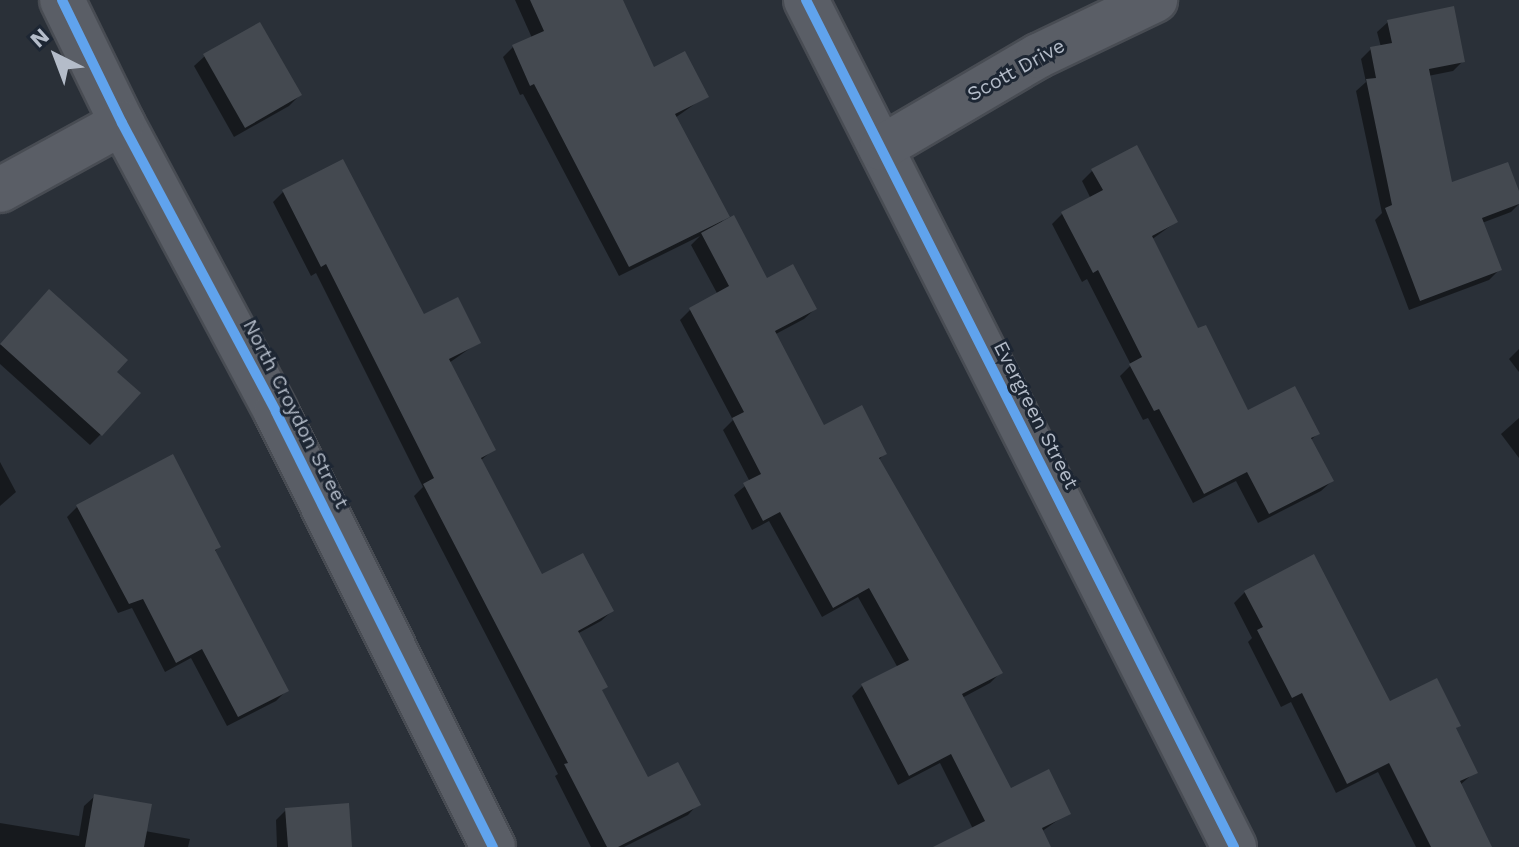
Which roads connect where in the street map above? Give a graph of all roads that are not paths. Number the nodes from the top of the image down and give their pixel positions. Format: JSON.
{"nodes":[{"id":1,"x":62,"y":0,"type":"edge"},
{"id":2,"x":806,"y":0,"type":"edge"},
{"id":3,"x":1155,"y":0,"type":"edge"},
{"id":4,"x":122,"y":123,"type":"junction"},
{"id":5,"x":881,"y":148,"type":"junction"},
{"id":6,"x":0,"y":190,"type":"edge"},
{"id":7,"x":493,"y":847,"type":"edge"},
{"id":8,"x":1234,"y":847,"type":"edge"}],
"edges":[{"from":1,"to":4,"type":"street","name":"North Croydon Street"},
{"from":2,"to":5,"type":"street","name":"Evergreen Street"},
{"from":3,"to":5,"type":"street","name":"Scott Drive"},
{"from":4,"to":6,"type":"street"},
{"from":4,"to":7,"type":"street","name":"North Croydon Street"},
{"from":5,"to":8,"type":"street","name":"Evergreen Street"}]}
